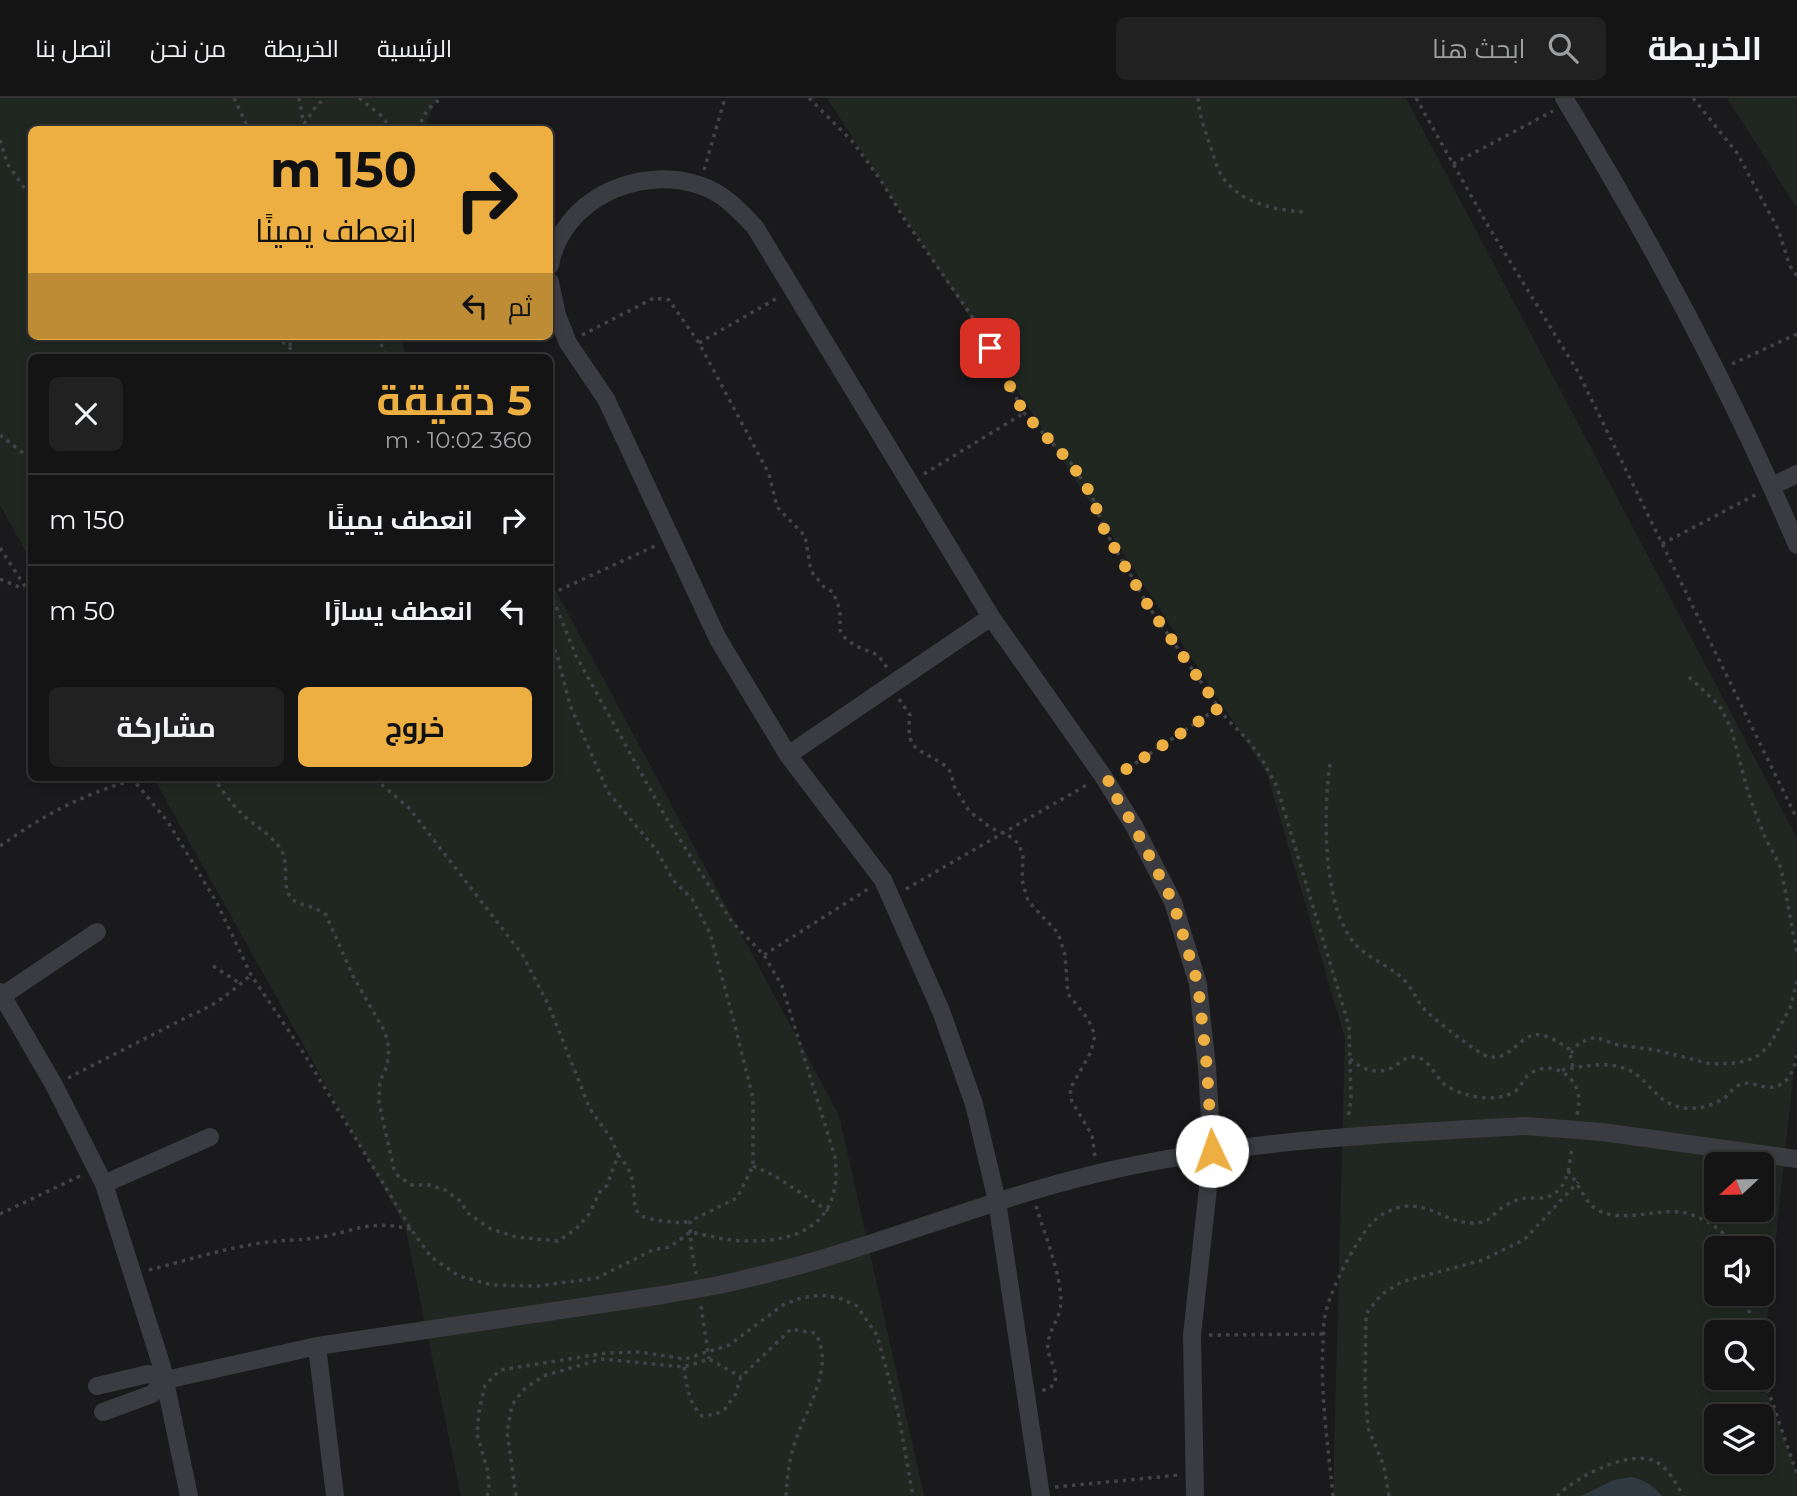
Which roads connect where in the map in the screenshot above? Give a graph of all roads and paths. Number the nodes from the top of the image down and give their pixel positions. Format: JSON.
{"nodes":[{"id":1,"x":234,"y":98,"type":"edge"},
{"id":2,"x":299,"y":98,"type":"edge"},
{"id":3,"x":326,"y":98,"type":"edge"},
{"id":4,"x":359,"y":98,"type":"edge"},
{"id":5,"x":441,"y":98,"type":"edge"},
{"id":6,"x":725,"y":98,"type":"edge"},
{"id":7,"x":809,"y":98,"type":"edge"},
{"id":8,"x":1198,"y":98,"type":"edge"},
{"id":9,"x":1416,"y":98,"type":"edge"},
{"id":10,"x":1693,"y":98,"type":"edge"},
{"id":11,"x":1565,"y":101,"type":"edge"},
{"id":12,"x":247,"y":126,"type":"edge"},
{"id":13,"x":305,"y":126,"type":"edge"},
{"id":14,"x":306,"y":126,"type":"edge"},
{"id":15,"x":389,"y":126,"type":"edge"},
{"id":16,"x":418,"y":126,"type":"edge"},
{"id":17,"x":0,"y":140,"type":"edge"},
{"id":18,"x":1453,"y":164,"type":"junction"},
{"id":19,"x":699,"y":185,"type":"junction"},
{"id":20,"x":28,"y":193,"type":"edge"},
{"id":21,"x":1304,"y":212,"type":"dead end"},
{"id":22,"x":553,"y":248,"type":"edge"},
{"id":23,"x":1797,"y":276,"type":"edge"},
{"id":24,"x":792,"y":289,"type":"junction"},
{"id":25,"x":553,"y":296,"type":"edge"},
{"id":26,"x":1797,"y":334,"type":"edge"},
{"id":27,"x":282,"y":340,"type":"edge"},
{"id":28,"x":291,"y":340,"type":"edge"},
{"id":29,"x":568,"y":343,"type":"junction"},
{"id":30,"x":699,"y":343,"type":"junction"},
{"id":31,"x":290,"y":346,"type":"junction"},
{"id":32,"x":297,"y":354,"type":"edge"},
{"id":33,"x":1717,"y":370,"type":"junction"},
{"id":34,"x":1024,"y":413,"type":"junction"},
{"id":35,"x":0,"y":435,"type":"edge"},
{"id":36,"x":28,"y":457,"type":"edge"},
{"id":37,"x":1797,"y":474,"type":"edge"},
{"id":38,"x":909,"y":483,"type":"junction"},
{"id":39,"x":1772,"y":486,"type":"junction"},
{"id":40,"x":671,"y":538,"type":"junction"},
{"id":41,"x":1662,"y":544,"type":"junction"},
{"id":42,"x":1797,"y":545,"type":"edge"},
{"id":43,"x":0,"y":548,"type":"edge"},
{"id":44,"x":0,"y":579,"type":"edge"},
{"id":45,"x":26,"y":589,"type":"junction"},
{"id":46,"x":28,"y":592,"type":"edge"},
{"id":47,"x":553,"y":592,"type":"edge"},
{"id":48,"x":553,"y":600,"type":"edge"},
{"id":49,"x":991,"y":617,"type":"junction"},
{"id":50,"x":553,"y":648,"type":"edge"},
{"id":51,"x":1689,"y":677,"type":"dead end"},
{"id":52,"x":893,"y":684,"type":"junction"},
{"id":53,"x":1219,"y":708,"type":"junction"},
{"id":54,"x":789,"y":755,"type":"junction"},
{"id":55,"x":1330,"y":764,"type":"dead end"},
{"id":56,"x":1105,"y":779,"type":"junction"},
{"id":57,"x":126,"y":781,"type":"edge"},
{"id":58,"x":134,"y":781,"type":"edge"},
{"id":59,"x":216,"y":781,"type":"edge"},
{"id":60,"x":375,"y":781,"type":"edge"},
{"id":61,"x":1797,"y":819,"type":"edge"},
{"id":62,"x":1002,"y":834,"type":"junction"},
{"id":63,"x":0,"y":846,"type":"edge"},
{"id":64,"x":883,"y":880,"type":"junction"},
{"id":65,"x":892,"y":897,"type":"junction"},
{"id":66,"x":97,"y":932,"type":"dead end"},
{"id":67,"x":1797,"y":953,"type":"edge"},
{"id":68,"x":764,"y":955,"type":"junction"},
{"id":69,"x":213,"y":966,"type":"dead end"},
{"id":70,"x":251,"y":975,"type":"junction"},
{"id":71,"x":1797,"y":981,"type":"edge"},
{"id":72,"x":240,"y":984,"type":"junction"},
{"id":73,"x":1,"y":994,"type":"edge"},
{"id":74,"x":1571,"y":1053,"type":"junction"},
{"id":75,"x":1797,"y":1053,"type":"edge"},
{"id":76,"x":1350,"y":1059,"type":"junction"},
{"id":77,"x":1573,"y":1068,"type":"junction"},
{"id":78,"x":1560,"y":1070,"type":"junction"},
{"id":79,"x":54,"y":1086,"type":"junction"},
{"id":80,"x":1577,"y":1118,"type":"dead end"},
{"id":81,"x":1345,"y":1135,"type":"junction"},
{"id":82,"x":210,"y":1137,"type":"dead end"},
{"id":83,"x":1572,"y":1145,"type":"dead end"},
{"id":84,"x":1212,"y":1151,"type":"junction"},
{"id":85,"x":618,"y":1155,"type":"junction"},
{"id":86,"x":1797,"y":1159,"type":"edge"},
{"id":87,"x":753,"y":1166,"type":"junction"},
{"id":88,"x":1568,"y":1171,"type":"junction"},
{"id":89,"x":1097,"y":1174,"type":"junction"},
{"id":90,"x":100,"y":1176,"type":"junction"},
{"id":91,"x":1578,"y":1182,"type":"junction"},
{"id":92,"x":1032,"y":1190,"type":"junction"},
{"id":93,"x":997,"y":1201,"type":"junction"},
{"id":94,"x":828,"y":1211,"type":"junction"},
{"id":95,"x":0,"y":1214,"type":"edge"},
{"id":96,"x":690,"y":1221,"type":"junction"},
{"id":97,"x":411,"y":1229,"type":"junction"},
{"id":98,"x":690,"y":1232,"type":"junction"},
{"id":99,"x":1725,"y":1236,"type":"edge"},
{"id":100,"x":691,"y":1247,"type":"dead end"},
{"id":101,"x":133,"y":1274,"type":"junction"},
{"id":102,"x":1324,"y":1334,"type":"junction"},
{"id":103,"x":1192,"y":1335,"type":"junction"},
{"id":104,"x":317,"y":1346,"type":"junction"},
{"id":105,"x":709,"y":1353,"type":"junction"},
{"id":106,"x":709,"y":1359,"type":"junction"},
{"id":107,"x":684,"y":1367,"type":"junction"},
{"id":108,"x":741,"y":1377,"type":"junction"},
{"id":109,"x":166,"y":1380,"type":"junction"},
{"id":110,"x":97,"y":1386,"type":"dead end"},
{"id":111,"x":1768,"y":1390,"type":"edge"},
{"id":112,"x":1026,"y":1399,"type":"junction"},
{"id":113,"x":103,"y":1412,"type":"dead end"},
{"id":114,"x":1194,"y":1474,"type":"junction"},
{"id":115,"x":1797,"y":1474,"type":"edge"},
{"id":116,"x":1040,"y":1492,"type":"edge"},
{"id":117,"x":189,"y":1496,"type":"edge"},
{"id":118,"x":335,"y":1496,"type":"edge"},
{"id":119,"x":487,"y":1496,"type":"edge"},
{"id":120,"x":516,"y":1496,"type":"edge"},
{"id":121,"x":786,"y":1496,"type":"edge"},
{"id":122,"x":913,"y":1496,"type":"edge"},
{"id":123,"x":1195,"y":1496,"type":"edge"},
{"id":124,"x":1333,"y":1496,"type":"edge"},
{"id":125,"x":1389,"y":1496,"type":"edge"},
{"id":126,"x":1557,"y":1496,"type":"edge"},
{"id":127,"x":1683,"y":1496,"type":"edge"}],
"edges":[{"from":1,"to":12,"type":"path"},
{"from":2,"to":13,"type":"path"},
{"from":3,"to":14,"type":"path"},
{"from":4,"to":15,"type":"path"},
{"from":5,"to":16,"type":"path"},
{"from":6,"to":19,"type":"path"},
{"from":7,"to":34,"type":"path"},
{"from":8,"to":21,"type":"path"},
{"from":9,"to":18,"type":"path"},
{"from":10,"to":23,"type":"path"},
{"from":11,"to":18,"type":"path"},
{"from":11,"to":33,"type":"street"},
{"from":17,"to":20,"type":"path"},
{"from":18,"to":41,"type":"path"},
{"from":19,"to":22,"type":"street"},
{"from":19,"to":24,"type":"street"},
{"from":24,"to":30,"type":"path"},
{"from":24,"to":38,"type":"street"},
{"from":25,"to":29,"type":"street"},
{"from":26,"to":33,"type":"path"},
{"from":27,"to":31,"type":"path"},
{"from":28,"to":31,"type":"path"},
{"from":29,"to":30,"type":"path"},
{"from":29,"to":40,"type":"street"},
{"from":30,"to":52,"type":"path"},
{"from":31,"to":32,"type":"path"},
{"from":33,"to":39,"type":"street"},
{"from":34,"to":38,"type":"path"},
{"from":34,"to":53,"type":"path"},
{"from":35,"to":36,"type":"path"},
{"from":37,"to":39,"type":"street"},
{"from":38,"to":49,"type":"street"},
{"from":39,"to":41,"type":"path"},
{"from":39,"to":42,"type":"street"},
{"from":40,"to":47,"type":"path"},
{"from":40,"to":54,"type":"street"},
{"from":41,"to":61,"type":"path"},
{"from":43,"to":45,"type":"path"},
{"from":44,"to":45,"type":"path"},
{"from":45,"to":46,"type":"path"},
{"from":48,"to":68,"type":"path"},
{"from":49,"to":52,"type":"street"},
{"from":49,"to":56,"type":"street"},
{"from":50,"to":87,"type":"path"},
{"from":51,"to":67,"type":"path"},
{"from":52,"to":54,"type":"street"},
{"from":52,"to":62,"type":"path"},
{"from":53,"to":56,"type":"path"},
{"from":53,"to":76,"type":"path"},
{"from":54,"to":64,"type":"street"},
{"from":55,"to":74,"type":"path"},
{"from":56,"to":62,"type":"path"},
{"from":56,"to":84,"type":"street"},
{"from":57,"to":63,"type":"path"},
{"from":58,"to":70,"type":"path"},
{"from":59,"to":85,"type":"path"},
{"from":60,"to":85,"type":"path"},
{"from":62,"to":65,"type":"path"},
{"from":62,"to":89,"type":"path"},
{"from":64,"to":65,"type":"street"},
{"from":64,"to":68,"type":"path"},
{"from":65,"to":93,"type":"street"},
{"from":66,"to":73,"type":"street"},
{"from":68,"to":94,"type":"path"},
{"from":69,"to":72,"type":"path"},
{"from":70,"to":72,"type":"path"},
{"from":70,"to":97,"type":"path"},
{"from":71,"to":74,"type":"path"},
{"from":72,"to":79,"type":"path"},
{"from":73,"to":79,"type":"street"},
{"from":74,"to":77,"type":"path"},
{"from":75,"to":77,"type":"path"},
{"from":76,"to":78,"type":"path"},
{"from":76,"to":81,"type":"path"},
{"from":77,"to":78,"type":"path"},
{"from":78,"to":80,"type":"path"},
{"from":79,"to":90,"type":"street"},
{"from":81,"to":84,"type":"street"},
{"from":81,"to":86,"type":"street","bridge":true},
{"from":82,"to":90,"type":"street"},
{"from":83,"to":88,"type":"path"},
{"from":84,"to":89,"type":"street"},
{"from":84,"to":103,"type":"street"},
{"from":85,"to":96,"type":"path"},
{"from":87,"to":94,"type":"path"},
{"from":87,"to":96,"type":"path"},
{"from":88,"to":91,"type":"path"},
{"from":88,"to":102,"type":"path"},
{"from":89,"to":92,"type":"street"},
{"from":90,"to":95,"type":"path"},
{"from":90,"to":101,"type":"street"},
{"from":91,"to":99,"type":"path"},
{"from":91,"to":125,"type":"path"},
{"from":92,"to":93,"type":"street"},
{"from":92,"to":112,"type":"path"},
{"from":93,"to":104,"type":"street","bridge":true},
{"from":93,"to":112,"type":"street"},
{"from":94,"to":98,"type":"path"},
{"from":96,"to":98,"type":"path"},
{"from":97,"to":98,"type":"path"},
{"from":97,"to":101,"type":"path"},
{"from":98,"to":100,"type":"path"},
{"from":101,"to":109,"type":"street"},
{"from":102,"to":103,"type":"path"},
{"from":102,"to":124,"type":"path"},
{"from":103,"to":114,"type":"street"},
{"from":104,"to":109,"type":"street"},
{"from":104,"to":118,"type":"street"},
{"from":105,"to":106,"type":"path"},
{"from":105,"to":119,"type":"path"},
{"from":105,"to":122,"type":"path"},
{"from":106,"to":107,"type":"path"},
{"from":106,"to":108,"type":"path"},
{"from":107,"to":108,"type":"path"},
{"from":107,"to":120,"type":"path"},
{"from":108,"to":121,"type":"path"},
{"from":109,"to":110,"type":"street"},
{"from":109,"to":113,"type":"street"},
{"from":109,"to":117,"type":"street"},
{"from":111,"to":115,"type":"path"},
{"from":112,"to":116,"type":"street"},
{"from":114,"to":116,"type":"path"},
{"from":114,"to":123,"type":"street"},
{"from":126,"to":127,"type":"path"}]}
